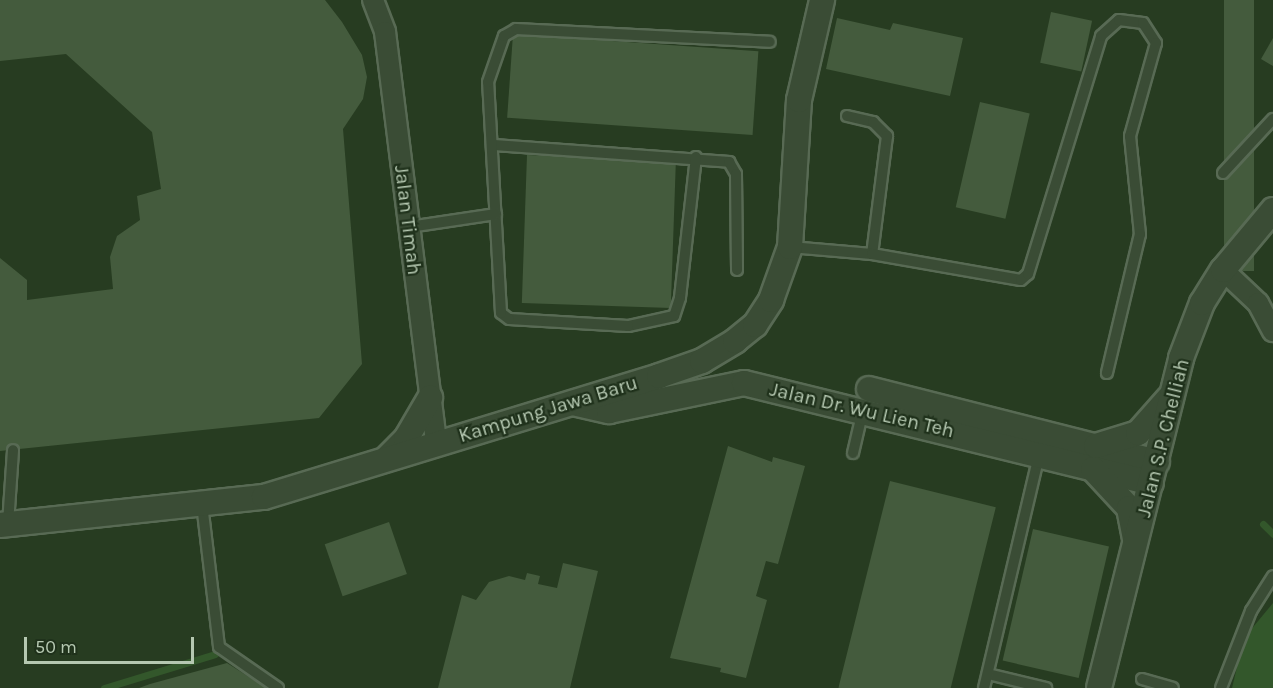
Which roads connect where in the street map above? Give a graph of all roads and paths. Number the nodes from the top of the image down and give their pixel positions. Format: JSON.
{"nodes":[{"id":1,"x":373,"y":0,"type":"edge"},
{"id":2,"x":822,"y":0,"type":"edge"},
{"id":3,"x":770,"y":42,"type":"dead end"},
{"id":4,"x":847,"y":116,"type":"dead end"},
{"id":5,"x":1273,"y":119,"type":"edge"},
{"id":6,"x":494,"y":145,"type":"junction"},
{"id":7,"x":696,"y":157,"type":"junction"},
{"id":8,"x":1223,"y":173,"type":"dead end"},
{"id":9,"x":1273,"y":210,"type":"edge"},
{"id":10,"x":496,"y":214,"type":"junction"},
{"id":11,"x":409,"y":227,"type":"junction"},
{"id":12,"x":790,"y":247,"type":"junction"},
{"id":13,"x":872,"y":254,"type":"junction"},
{"id":14,"x":737,"y":270,"type":"dead end"},
{"id":15,"x":1223,"y":270,"type":"junction"},
{"id":16,"x":1273,"y":331,"type":"edge"},
{"id":17,"x":1107,"y":373,"type":"dead end"},
{"id":18,"x":1173,"y":393,"type":"junction"},
{"id":19,"x":430,"y":398,"type":"junction"},
{"id":20,"x":866,"y":399,"type":"junction"},
{"id":21,"x":570,"y":402,"type":"junction"},
{"id":22,"x":436,"y":442,"type":"junction"},
{"id":23,"x":13,"y":450,"type":"dead end"},
{"id":24,"x":853,"y":453,"type":"dead end"},
{"id":25,"x":1040,"y":453,"type":"junction"},
{"id":26,"x":1092,"y":456,"type":"junction"},
{"id":27,"x":386,"y":459,"type":"junction"},
{"id":28,"x":1154,"y":472,"type":"junction"},
{"id":29,"x":202,"y":504,"type":"junction"},
{"id":30,"x":4,"y":525,"type":"edge"},
{"id":31,"x":1137,"y":544,"type":"junction"},
{"id":32,"x":1273,"y":576,"type":"edge"},
{"id":33,"x":988,"y":674,"type":"junction"},
{"id":34,"x":1142,"y":679,"type":"dead end"},
{"id":35,"x":278,"y":688,"type":"edge"},
{"id":36,"x":984,"y":688,"type":"edge"},
{"id":37,"x":1046,"y":688,"type":"edge"},
{"id":38,"x":1099,"y":688,"type":"edge"},
{"id":39,"x":1173,"y":688,"type":"edge"},
{"id":40,"x":1221,"y":688,"type":"edge"}],
"edges":[{"from":1,"to":11,"type":"street","name":"Jalan Timah"},
{"from":2,"to":12,"type":"street","name":"Kampung Jawa Baru"},
{"from":3,"to":6,"type":"lane"},
{"from":4,"to":13,"type":"lane"},
{"from":5,"to":8,"type":"lane"},
{"from":6,"to":7,"type":"lane"},
{"from":6,"to":10,"type":"lane"},
{"from":7,"to":10,"type":"lane"},
{"from":7,"to":14,"type":"lane"},
{"from":9,"to":15,"type":"street","name":"Jalan S.P. Chelliah"},
{"from":10,"to":11,"type":"lane"},
{"from":11,"to":19,"type":"street","name":"Jalan Timah"},
{"from":12,"to":13,"type":"lane"},
{"from":12,"to":21,"type":"street","name":"Kampung Jawa Baru"},
{"from":13,"to":17,"type":"lane"},
{"from":15,"to":16,"type":"street"},
{"from":15,"to":18,"type":"street","name":"Jalan S.P. Chelliah"},
{"from":18,"to":26,"type":"street"},
{"from":18,"to":28,"type":"street","name":"Jalan S.P. Chelliah"},
{"from":19,"to":22,"type":"street","name":"Jalan Timah"},
{"from":19,"to":27,"type":"street"},
{"from":20,"to":21,"type":"street","name":"Jalan Dr. Wu Lien Teh"},
{"from":20,"to":24,"type":"lane"},
{"from":20,"to":25,"type":"street","name":"Jalan Dr. Wu Lien Teh"},
{"from":20,"to":26,"type":"street","name":"Jalan Dr. Wu Lien Teh"},
{"from":21,"to":22,"type":"street","name":"Kampung Jawa Baru"},
{"from":22,"to":27,"type":"street","name":"Kampung Jawa Baru"},
{"from":23,"to":30,"type":"lane"},
{"from":25,"to":26,"type":"street","name":"Jalan Dr. Wu Lien Teh"},
{"from":25,"to":33,"type":"lane"},
{"from":26,"to":28,"type":"street","name":"Jalan Dr. Wu Lien Teh"},
{"from":26,"to":31,"type":"street"},
{"from":27,"to":29,"type":"street","name":"Kampung Jawa Baru"},
{"from":28,"to":31,"type":"street","name":"Jalan S.P. Chelliah"},
{"from":29,"to":30,"type":"street","name":"Kampung Jawa Baru"},
{"from":29,"to":35,"type":"lane"},
{"from":31,"to":38,"type":"street","name":"Jalan S.P. Chelliah"},
{"from":32,"to":40,"type":"lane"},
{"from":33,"to":36,"type":"lane"},
{"from":33,"to":37,"type":"lane"},
{"from":34,"to":39,"type":"lane"}]}
